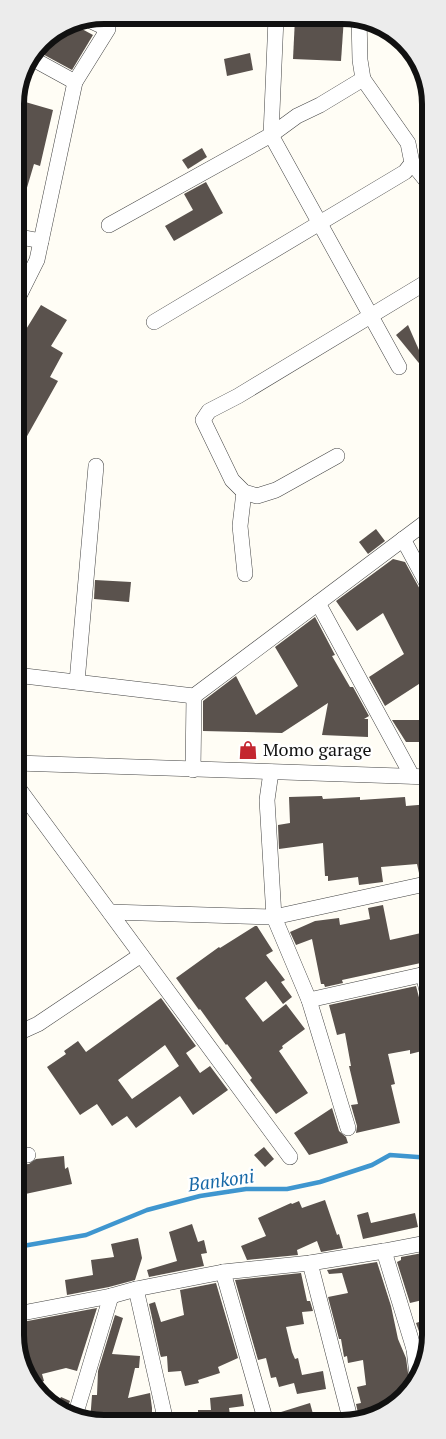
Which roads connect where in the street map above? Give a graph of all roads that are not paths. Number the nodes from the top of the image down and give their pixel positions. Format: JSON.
{"nodes":[{"id":1,"x":98,"y":24,"type":"edge"},
{"id":2,"x":276,"y":24,"type":"edge"},
{"id":3,"x":359,"y":25,"type":"edge"},
{"id":4,"x":36,"y":61,"type":"edge"},
{"id":5,"x":363,"y":78,"type":"junction"},
{"id":6,"x":75,"y":82,"type":"junction"},
{"id":7,"x":271,"y":135,"type":"junction"},
{"id":8,"x":412,"y":162,"type":"junction"},
{"id":9,"x":422,"y":174,"type":"edge"},
{"id":10,"x":320,"y":224,"type":"junction"},
{"id":11,"x":109,"y":225,"type":"dead end"},
{"id":12,"x":24,"y":238,"type":"edge"},
{"id":13,"x":41,"y":241,"type":"junction"},
{"id":14,"x":24,"y":285,"type":"edge"},
{"id":15,"x":422,"y":285,"type":"edge"},
{"id":16,"x":371,"y":315,"type":"junction"},
{"id":17,"x":154,"y":322,"type":"dead end"},
{"id":18,"x":400,"y":367,"type":"dead end"},
{"id":19,"x":337,"y":456,"type":"dead end"},
{"id":20,"x":96,"y":466,"type":"dead end"},
{"id":21,"x":244,"y":492,"type":"junction"},
{"id":22,"x":422,"y":525,"type":"edge"},
{"id":23,"x":403,"y":539,"type":"junction"},
{"id":24,"x":245,"y":574,"type":"dead end"},
{"id":25,"x":422,"y":574,"type":"edge"},
{"id":26,"x":318,"y":602,"type":"junction"},
{"id":27,"x":24,"y":676,"type":"edge"},
{"id":28,"x":77,"y":682,"type":"junction"},
{"id":29,"x":194,"y":696,"type":"junction"},
{"id":30,"x":24,"y":763,"type":"edge"},
{"id":31,"x":193,"y":770,"type":"junction"},
{"id":32,"x":271,"y":772,"type":"junction"},
{"id":33,"x":412,"y":776,"type":"junction"},
{"id":34,"x":422,"y":777,"type":"edge"},
{"id":35,"x":24,"y":796,"type":"edge"},
{"id":36,"x":422,"y":885,"type":"edge"},
{"id":37,"x":110,"y":912,"type":"junction"},
{"id":38,"x":274,"y":917,"type":"junction"},
{"id":39,"x":141,"y":955,"type":"junction"},
{"id":40,"x":422,"y":974,"type":"edge"},
{"id":41,"x":309,"y":1000,"type":"junction"},
{"id":42,"x":24,"y":1030,"type":"edge"},
{"id":43,"x":348,"y":1128,"type":"dead end"},
{"id":44,"x":290,"y":1157,"type":"dead end"},
{"id":45,"x":422,"y":1244,"type":"edge"},
{"id":46,"x":384,"y":1252,"type":"junction"},
{"id":47,"x":310,"y":1263,"type":"junction"},
{"id":48,"x":223,"y":1272,"type":"junction"},
{"id":49,"x":136,"y":1289,"type":"junction"},
{"id":50,"x":111,"y":1296,"type":"junction"},
{"id":51,"x":24,"y":1313,"type":"edge"},
{"id":52,"x":421,"y":1346,"type":"edge"},
{"id":53,"x":414,"y":1349,"type":"junction"},
{"id":54,"x":416,"y":1366,"type":"edge"},
{"id":55,"x":77,"y":1410,"type":"edge"},
{"id":56,"x":164,"y":1415,"type":"edge"},
{"id":57,"x":264,"y":1415,"type":"edge"},
{"id":58,"x":349,"y":1415,"type":"edge"}],
"edges":[{"from":1,"to":6,"type":"street"},
{"from":2,"to":7,"type":"street"},
{"from":3,"to":5,"type":"street"},
{"from":4,"to":6,"type":"street"},
{"from":5,"to":7,"type":"street"},
{"from":5,"to":8,"type":"street"},
{"from":6,"to":13,"type":"street"},
{"from":7,"to":10,"type":"street"},
{"from":7,"to":11,"type":"street"},
{"from":8,"to":9,"type":"street"},
{"from":8,"to":10,"type":"street"},
{"from":10,"to":16,"type":"street"},
{"from":10,"to":17,"type":"street"},
{"from":12,"to":13,"type":"street"},
{"from":13,"to":14,"type":"street"},
{"from":15,"to":16,"type":"street"},
{"from":16,"to":18,"type":"street"},
{"from":16,"to":21,"type":"street"},
{"from":19,"to":21,"type":"street"},
{"from":20,"to":28,"type":"street"},
{"from":21,"to":24,"type":"street"},
{"from":22,"to":23,"type":"street"},
{"from":23,"to":25,"type":"street"},
{"from":23,"to":26,"type":"street"},
{"from":26,"to":29,"type":"street"},
{"from":26,"to":33,"type":"street"},
{"from":27,"to":28,"type":"street"},
{"from":28,"to":29,"type":"street"},
{"from":29,"to":31,"type":"street"},
{"from":30,"to":31,"type":"street"},
{"from":31,"to":32,"type":"street"},
{"from":32,"to":33,"type":"street"},
{"from":32,"to":38,"type":"street"},
{"from":33,"to":34,"type":"street"},
{"from":35,"to":37,"type":"street"},
{"from":36,"to":38,"type":"street"},
{"from":37,"to":38,"type":"street"},
{"from":37,"to":39,"type":"street"},
{"from":38,"to":41,"type":"street"},
{"from":39,"to":42,"type":"street"},
{"from":39,"to":44,"type":"street"},
{"from":40,"to":41,"type":"street"},
{"from":41,"to":43,"type":"street"},
{"from":45,"to":46,"type":"street"},
{"from":46,"to":47,"type":"street"},
{"from":46,"to":53,"type":"street"},
{"from":47,"to":48,"type":"street"},
{"from":47,"to":58,"type":"street"},
{"from":48,"to":49,"type":"street"},
{"from":48,"to":57,"type":"street"},
{"from":49,"to":50,"type":"street"},
{"from":49,"to":56,"type":"street"},
{"from":50,"to":51,"type":"street"},
{"from":50,"to":55,"type":"street"},
{"from":52,"to":53,"type":"street"},
{"from":53,"to":54,"type":"street"}]}
